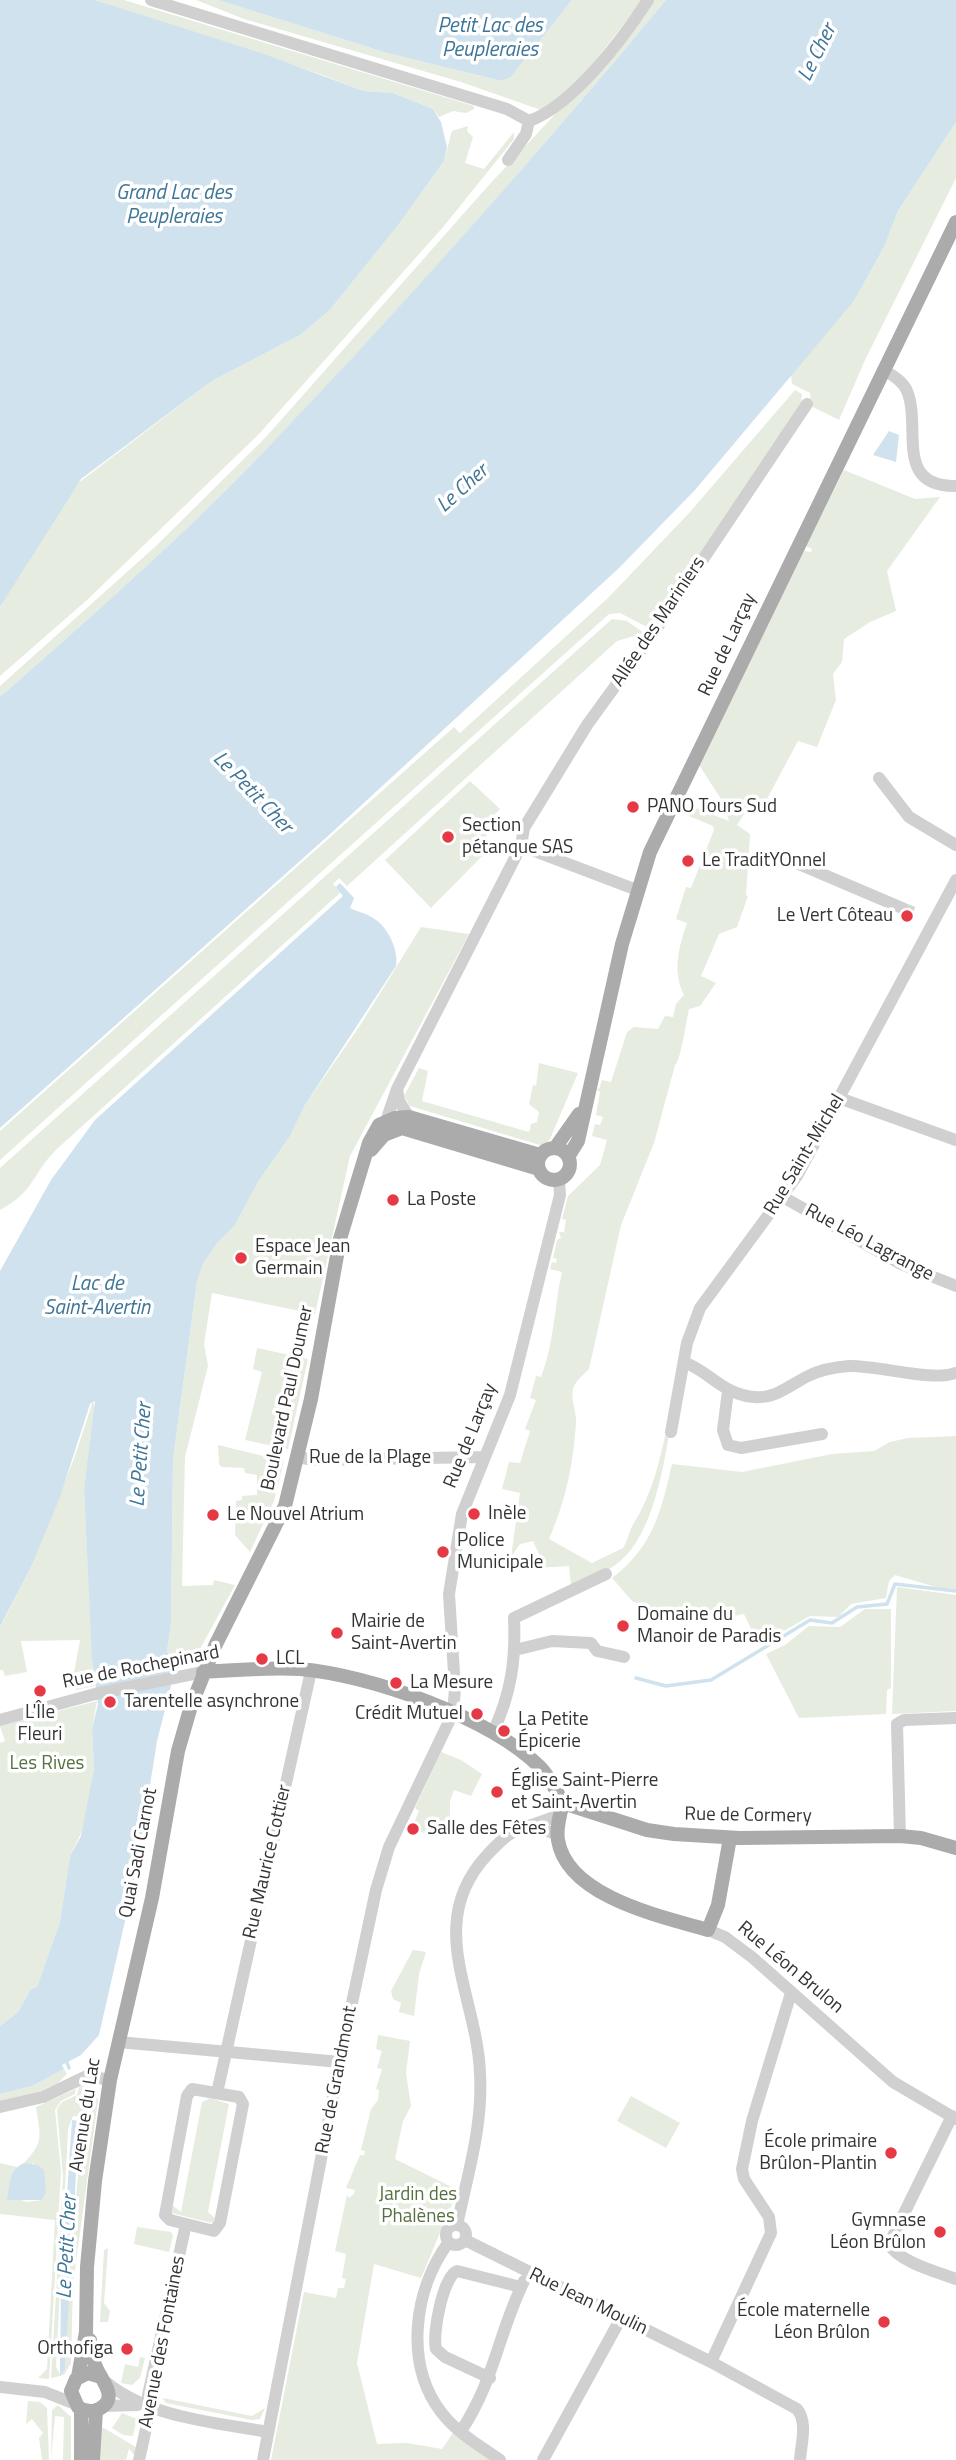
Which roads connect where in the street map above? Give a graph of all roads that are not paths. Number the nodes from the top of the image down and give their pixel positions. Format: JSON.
{"nodes":[{"id":1,"x":151,"y":0,"type":"edge"},
{"id":2,"x":648,"y":0,"type":"edge"},
{"id":3,"x":529,"y":121,"type":"junction"},
{"id":4,"x":508,"y":160,"type":"dead end"},
{"id":5,"x":956,"y":222,"type":"edge"},
{"id":6,"x":883,"y":370,"type":"junction"},
{"id":7,"x":807,"y":404,"type":"dead end"},
{"id":8,"x":956,"y":486,"type":"edge"},
{"id":9,"x":879,"y":778,"type":"dead end"},
{"id":10,"x":956,"y":845,"type":"edge"},
{"id":11,"x":521,"y":846,"type":"junction"},
{"id":12,"x":775,"y":861,"type":"dead end"},
{"id":13,"x":956,"y":880,"type":"edge"},
{"id":14,"x":637,"y":890,"type":"junction"},
{"id":15,"x":902,"y":908,"type":"tunnel mouth"},
{"id":16,"x":397,"y":1089,"type":"junction"},
{"id":17,"x":839,"y":1098,"type":"junction"},
{"id":18,"x":584,"y":1103,"type":"junction"},
{"id":19,"x":409,"y":1117,"type":"junction"},
{"id":20,"x":386,"y":1121,"type":"junction"},
{"id":21,"x":956,"y":1140,"type":"edge"},
{"id":22,"x":555,"y":1148,"type":"junction"},
{"id":23,"x":568,"y":1157,"type":"junction"},
{"id":24,"x":365,"y":1160,"type":"junction"},
{"id":25,"x":540,"y":1162,"type":"junction"},
{"id":26,"x":559,"y":1178,"type":"junction"},
{"id":27,"x":783,"y":1197,"type":"junction"},
{"id":28,"x":956,"y":1286,"type":"edge"},
{"id":29,"x":684,"y":1362,"type":"junction"},
{"id":30,"x":955,"y":1373,"type":"edge"},
{"id":31,"x":728,"y":1391,"type":"junction"},
{"id":32,"x":671,"y":1432,"type":"dead end"},
{"id":33,"x":822,"y":1434,"type":"dead end"},
{"id":34,"x":298,"y":1457,"type":"junction"},
{"id":35,"x":483,"y":1457,"type":"junction"},
{"id":36,"x":606,"y":1574,"type":"dead end"},
{"id":37,"x":515,"y":1650,"type":"junction"},
{"id":38,"x":624,"y":1657,"type":"dead end"},
{"id":39,"x":310,"y":1671,"type":"junction"},
{"id":40,"x":203,"y":1672,"type":"junction"},
{"id":41,"x":453,"y":1713,"type":"junction"},
{"id":42,"x":956,"y":1718,"type":"edge"},
{"id":43,"x":0,"y":1720,"type":"edge"},
{"id":44,"x":493,"y":1732,"type":"junction"},
{"id":45,"x":561,"y":1809,"type":"junction"},
{"id":46,"x":532,"y":1825,"type":"junction"},
{"id":47,"x":558,"y":1835,"type":"junction"},
{"id":48,"x":900,"y":1836,"type":"junction"},
{"id":49,"x":730,"y":1838,"type":"junction"},
{"id":50,"x":956,"y":1848,"type":"edge"},
{"id":51,"x":708,"y":1930,"type":"junction"},
{"id":52,"x":792,"y":1993,"type":"junction"},
{"id":53,"x":118,"y":2042,"type":"junction"},
{"id":54,"x":225,"y":2053,"type":"junction"},
{"id":55,"x":340,"y":2062,"type":"junction"},
{"id":56,"x":110,"y":2080,"type":"junction"},
{"id":57,"x":217,"y":2093,"type":"junction"},
{"id":58,"x":0,"y":2107,"type":"edge"},
{"id":59,"x":954,"y":2118,"type":"edge"},
{"id":60,"x":186,"y":2224,"type":"junction"},
{"id":61,"x":457,"y":2225,"type":"junction"},
{"id":62,"x":465,"y":2240,"type":"junction"},
{"id":63,"x":449,"y":2243,"type":"junction"},
{"id":64,"x":528,"y":2273,"type":"junction"},
{"id":65,"x":956,"y":2279,"type":"edge"},
{"id":66,"x":521,"y":2287,"type":"junction"},
{"id":67,"x":621,"y":2318,"type":"junction"},
{"id":68,"x":87,"y":2321,"type":"junction"},
{"id":69,"x":711,"y":2362,"type":"junction"},
{"id":70,"x":77,"y":2378,"type":"junction"},
{"id":71,"x":490,"y":2378,"type":"junction"},
{"id":72,"x":104,"y":2380,"type":"junction"},
{"id":73,"x":0,"y":2388,"type":"edge"},
{"id":74,"x":25,"y":2389,"type":"junction"},
{"id":75,"x":78,"y":2406,"type":"junction"},
{"id":76,"x":149,"y":2406,"type":"junction"},
{"id":77,"x":99,"y":2408,"type":"junction"},
{"id":78,"x":461,"y":2431,"type":"junction"},
{"id":79,"x":268,"y":2432,"type":"junction"},
{"id":80,"x":81,"y":2460,"type":"edge"},
{"id":81,"x":93,"y":2460,"type":"edge"},
{"id":82,"x":139,"y":2460,"type":"edge"},
{"id":83,"x":263,"y":2460,"type":"edge"},
{"id":84,"x":500,"y":2460,"type":"edge"},
{"id":85,"x":543,"y":2460,"type":"edge"},
{"id":86,"x":800,"y":2460,"type":"edge"}],
"edges":[{"from":1,"to":3,"type":"street"},
{"from":2,"to":3,"type":"street"},
{"from":3,"to":4,"type":"street"},
{"from":5,"to":6,"type":"main road","name":"Rue de Larçay"},
{"from":6,"to":8,"type":"street"},
{"from":6,"to":14,"type":"main road","name":"Rue de Larçay"},
{"from":7,"to":11,"type":"street","name":"Allée des Mariniers"},
{"from":9,"to":10,"type":"street"},
{"from":11,"to":14,"type":"street"},
{"from":11,"to":16,"type":"street","name":"Allée des Mariniers"},
{"from":12,"to":15,"type":"street"},
{"from":13,"to":17,"type":"street","name":"Rue Saint-Michel"},
{"from":14,"to":18,"type":"main road","name":"Rue de Larçay"},
{"from":16,"to":19,"type":"street"},
{"from":16,"to":20,"type":"street","name":"Allée des Mariniers"},
{"from":17,"to":21,"type":"street"},
{"from":17,"to":27,"type":"street","name":"Rue Saint-Michel"},
{"from":18,"to":22,"type":"main road"},
{"from":18,"to":23,"type":"main road"},
{"from":19,"to":20,"type":"main road"},
{"from":19,"to":25,"type":"main road"},
{"from":20,"to":24,"type":"main road","name":"Boulevard Paul Doumer"},
{"from":22,"to":23,"type":"main road"},
{"from":22,"to":25,"type":"main road"},
{"from":23,"to":26,"type":"main road"},
{"from":24,"to":25,"type":"main road"},
{"from":24,"to":34,"type":"main road","name":"Boulevard Paul Doumer"},
{"from":25,"to":26,"type":"main road"},
{"from":26,"to":35,"type":"street","name":"Rue de Larçay"},
{"from":27,"to":28,"type":"street","name":"Rue Léo Lagrange"},
{"from":27,"to":29,"type":"street","name":"Rue Saint-Michel"},
{"from":29,"to":31,"type":"street"},
{"from":29,"to":32,"type":"street","name":"Rue Saint-Michel"},
{"from":30,"to":31,"type":"street"},
{"from":31,"to":33,"type":"street"},
{"from":34,"to":35,"type":"street","name":"Rue de la Plage"},
{"from":34,"to":40,"type":"main road","name":"Boulevard Paul Doumer"},
{"from":35,"to":41,"type":"street","name":"Rue de Larçay"},
{"from":36,"to":37,"type":"street"},
{"from":37,"to":38,"type":"street"},
{"from":37,"to":44,"type":"street"},
{"from":39,"to":40,"type":"main road","name":"Rue de Rochepinard"},
{"from":39,"to":41,"type":"main road","name":"Rue de Rochepinard"},
{"from":39,"to":54,"type":"street","name":"Rue Maurice Cottier"},
{"from":40,"to":43,"type":"street","name":"Rue de Rochepinard"},
{"from":40,"to":53,"type":"main road","name":"Quai Sadi Carnot"},
{"from":41,"to":44,"type":"main road"},
{"from":41,"to":55,"type":"street","name":"Rue de Grandmont"},
{"from":42,"to":48,"type":"street"},
{"from":44,"to":45,"type":"main road"},
{"from":45,"to":46,"type":"street"},
{"from":45,"to":47,"type":"main road","name":"Rue Léon Brulon"},
{"from":45,"to":49,"type":"main road","name":"Rue de Cormery"},
{"from":46,"to":47,"type":"street"},
{"from":46,"to":61,"type":"street"},
{"from":47,"to":51,"type":"main road","name":"Rue Léon Brulon"},
{"from":48,"to":49,"type":"main road","name":"Rue de Cormery"},
{"from":48,"to":50,"type":"main road","name":"Rue de Cormery"},
{"from":49,"to":51,"type":"main road"},
{"from":51,"to":52,"type":"street","name":"Rue Léon Brulon"},
{"from":52,"to":59,"type":"street","name":"Rue Léon Brulon"},
{"from":52,"to":69,"type":"street"},
{"from":53,"to":54,"type":"street"},
{"from":53,"to":56,"type":"main road","name":"Avenue du Lac"},
{"from":54,"to":55,"type":"street"},
{"from":54,"to":57,"type":"street","name":"Rue Maurice Cottier"},
{"from":55,"to":79,"type":"street","name":"Rue de Grandmont"},
{"from":56,"to":58,"type":"street"},
{"from":56,"to":68,"type":"main road","name":"Avenue du Lac"},
{"from":57,"to":60,"type":"street"},
{"from":57,"to":60,"type":"street"},
{"from":59,"to":65,"type":"street"},
{"from":60,"to":76,"type":"street","name":"Avenue des Fontaines"},
{"from":61,"to":62,"type":"street"},
{"from":61,"to":63,"type":"street"},
{"from":62,"to":63,"type":"street"},
{"from":62,"to":64,"type":"street","name":"Rue Jean Moulin"},
{"from":63,"to":78,"type":"street"},
{"from":64,"to":66,"type":"street"},
{"from":64,"to":67,"type":"street","name":"Rue Jean Moulin"},
{"from":66,"to":71,"type":"street"},
{"from":66,"to":71,"type":"street"},
{"from":67,"to":69,"type":"street","name":"Rue Jean Moulin"},
{"from":67,"to":85,"type":"street"},
{"from":68,"to":70,"type":"main road","name":"Avenue du Lac"},
{"from":68,"to":72,"type":"main road","name":"Avenue du Lac"},
{"from":69,"to":86,"type":"street","name":"Rue Jean Moulin"},
{"from":70,"to":72,"type":"main road"},
{"from":70,"to":74,"type":"street"},
{"from":70,"to":75,"type":"main road"},
{"from":71,"to":78,"type":"street"},
{"from":72,"to":76,"type":"street"},
{"from":72,"to":77,"type":"main road"},
{"from":73,"to":74,"type":"street"},
{"from":74,"to":75,"type":"street"},
{"from":75,"to":77,"type":"main road"},
{"from":75,"to":80,"type":"main road"},
{"from":76,"to":77,"type":"street"},
{"from":76,"to":79,"type":"street"},
{"from":76,"to":82,"type":"street","name":"Avenue des Fontaines"},
{"from":77,"to":81,"type":"main road"},
{"from":78,"to":84,"type":"street"},
{"from":79,"to":83,"type":"street","name":"Rue de Grandmont"}]}
